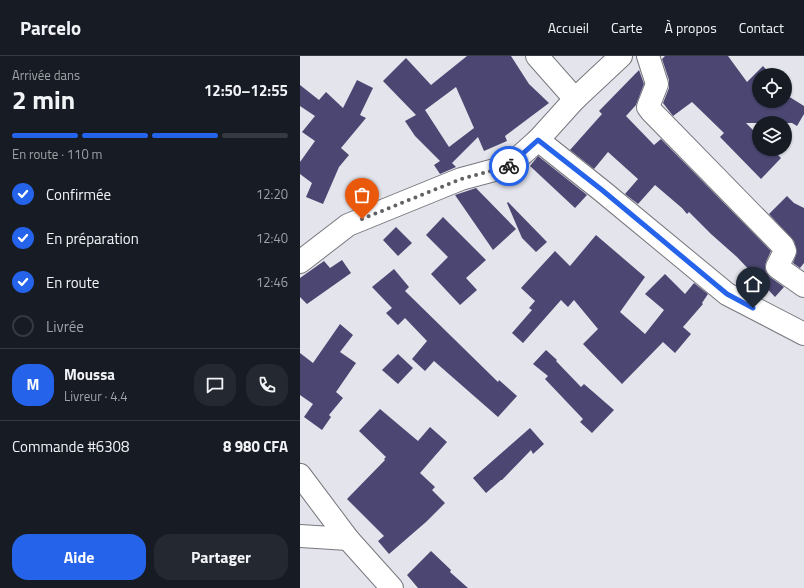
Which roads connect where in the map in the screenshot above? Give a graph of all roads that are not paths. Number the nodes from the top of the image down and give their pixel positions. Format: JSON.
{"nodes":[{"id":1,"x":537,"y":56,"type":"edge"},
{"id":2,"x":621,"y":56,"type":"edge"},
{"id":3,"x":648,"y":56,"type":"edge"},
{"id":4,"x":575,"y":98,"type":"junction"},
{"id":5,"x":538,"y":140,"type":"junction"},
{"id":6,"x":300,"y":262,"type":"edge"},
{"id":7,"x":804,"y":286,"type":"edge"},
{"id":8,"x":804,"y":334,"type":"edge"},
{"id":9,"x":300,"y":475,"type":"edge"},
{"id":10,"x":300,"y":536,"type":"edge"},
{"id":11,"x":348,"y":539,"type":"junction"},
{"id":12,"x":392,"y":588,"type":"edge"}],
"edges":[{"from":1,"to":4,"type":"street"},
{"from":2,"to":4,"type":"street"},
{"from":3,"to":7,"type":"street"},
{"from":4,"to":5,"type":"street"},
{"from":5,"to":6,"type":"street"},
{"from":5,"to":8,"type":"street"},
{"from":9,"to":11,"type":"street"},
{"from":10,"to":11,"type":"street"},
{"from":11,"to":12,"type":"street"}]}
